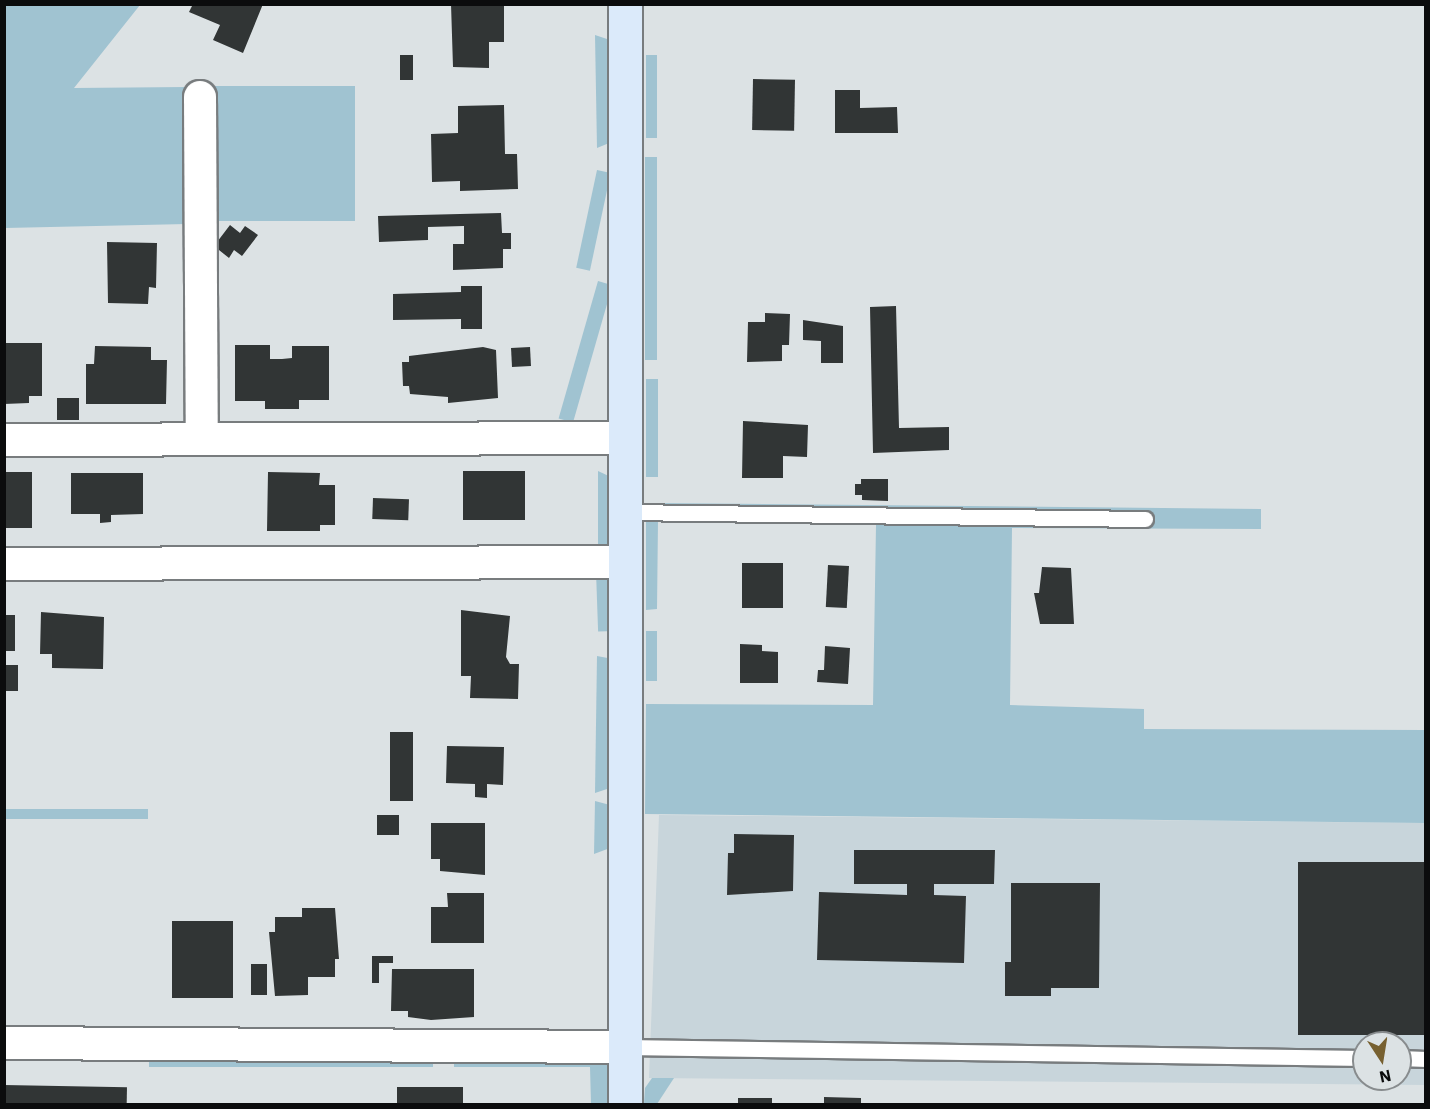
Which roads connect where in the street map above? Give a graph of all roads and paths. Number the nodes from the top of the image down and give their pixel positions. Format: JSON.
{"nodes":[{"id":1,"x":625,"y":4,"type":"edge"},
{"id":2,"x":200,"y":97,"type":"dead end"},
{"id":3,"x":624,"y":438,"type":"junction"},
{"id":4,"x":202,"y":439,"type":"junction"},
{"id":5,"x":4,"y":440,"type":"edge"},
{"id":6,"x":625,"y":512,"type":"junction"},
{"id":7,"x":1145,"y":519,"type":"dead end"},
{"id":8,"x":626,"y":561,"type":"junction"},
{"id":9,"x":4,"y":564,"type":"edge"},
{"id":10,"x":4,"y":1043,"type":"edge"},
{"id":11,"x":625,"y":1047,"type":"junction"},
{"id":12,"x":1352,"y":1058,"type":"edge"},
{"id":13,"x":625,"y":1104,"type":"edge"}],
"edges":[{"from":1,"to":3,"type":"street"},
{"from":2,"to":4,"type":"street"},
{"from":3,"to":4,"type":"street"},
{"from":3,"to":6,"type":"street"},
{"from":4,"to":5,"type":"street"},
{"from":6,"to":7,"type":"lane"},
{"from":6,"to":8,"type":"street"},
{"from":8,"to":9,"type":"street"},
{"from":8,"to":11,"type":"street"},
{"from":10,"to":11,"type":"street"},
{"from":11,"to":12,"type":"lane"},
{"from":11,"to":13,"type":"street"}]}
